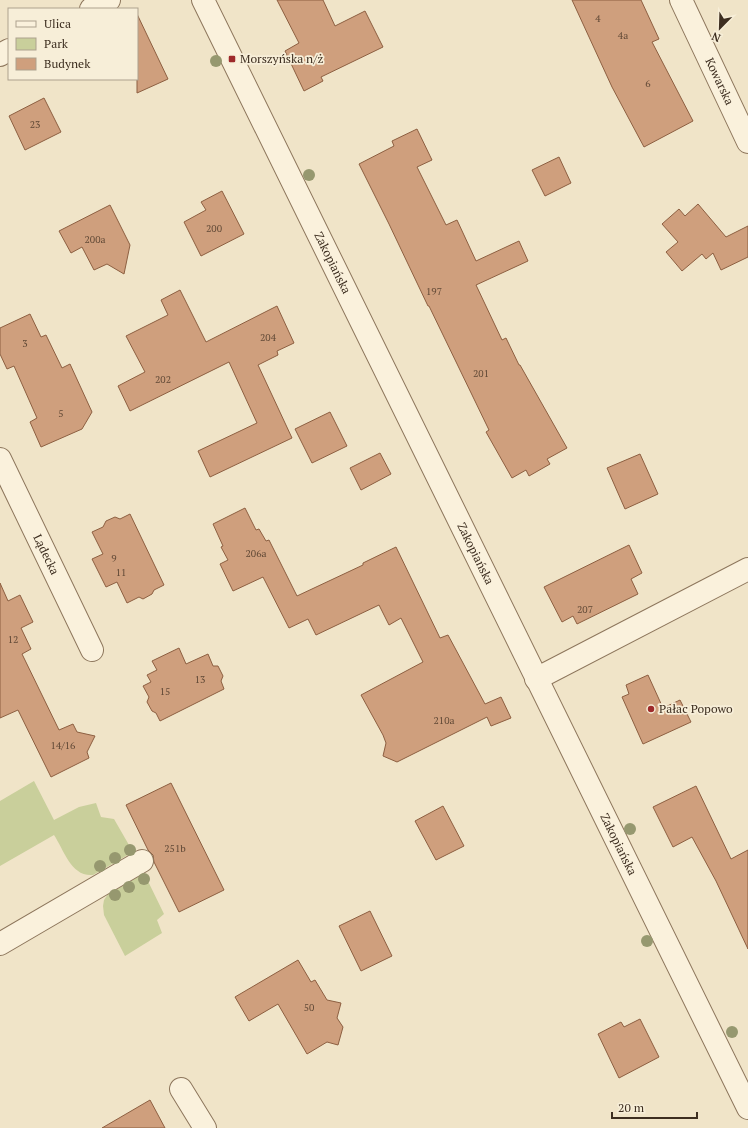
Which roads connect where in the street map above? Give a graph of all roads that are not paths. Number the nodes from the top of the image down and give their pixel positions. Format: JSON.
{"nodes":[{"id":1,"x":109,"y":0,"type":"edge"},
{"id":2,"x":203,"y":0,"type":"edge"},
{"id":3,"x":681,"y":0,"type":"edge"},
{"id":4,"x":93,"y":8,"type":"edge"},
{"id":5,"x":748,"y":142,"type":"edge"},
{"id":6,"x":0,"y":459,"type":"edge"},
{"id":7,"x":748,"y":569,"type":"edge"},
{"id":8,"x":92,"y":650,"type":"dead end"},
{"id":9,"x":536,"y":679,"type":"junction"},
{"id":10,"x":142,"y":861,"type":"dead end"},
{"id":11,"x":0,"y":944,"type":"edge"},
{"id":12,"x":181,"y":1089,"type":"dead end"},
{"id":13,"x":748,"y":1108,"type":"edge"},
{"id":14,"x":205,"y":1128,"type":"edge"}],
"edges":[{"from":1,"to":4,"type":"street"},
{"from":2,"to":9,"type":"street","name":"Zakopiańska"},
{"from":3,"to":5,"type":"street","name":"Kowarska"},
{"from":6,"to":8,"type":"street","name":"Lądecka"},
{"from":7,"to":9,"type":"street"},
{"from":9,"to":13,"type":"street","name":"Zakopiańska"},
{"from":10,"to":11,"type":"street"},
{"from":12,"to":14,"type":"street"}]}
